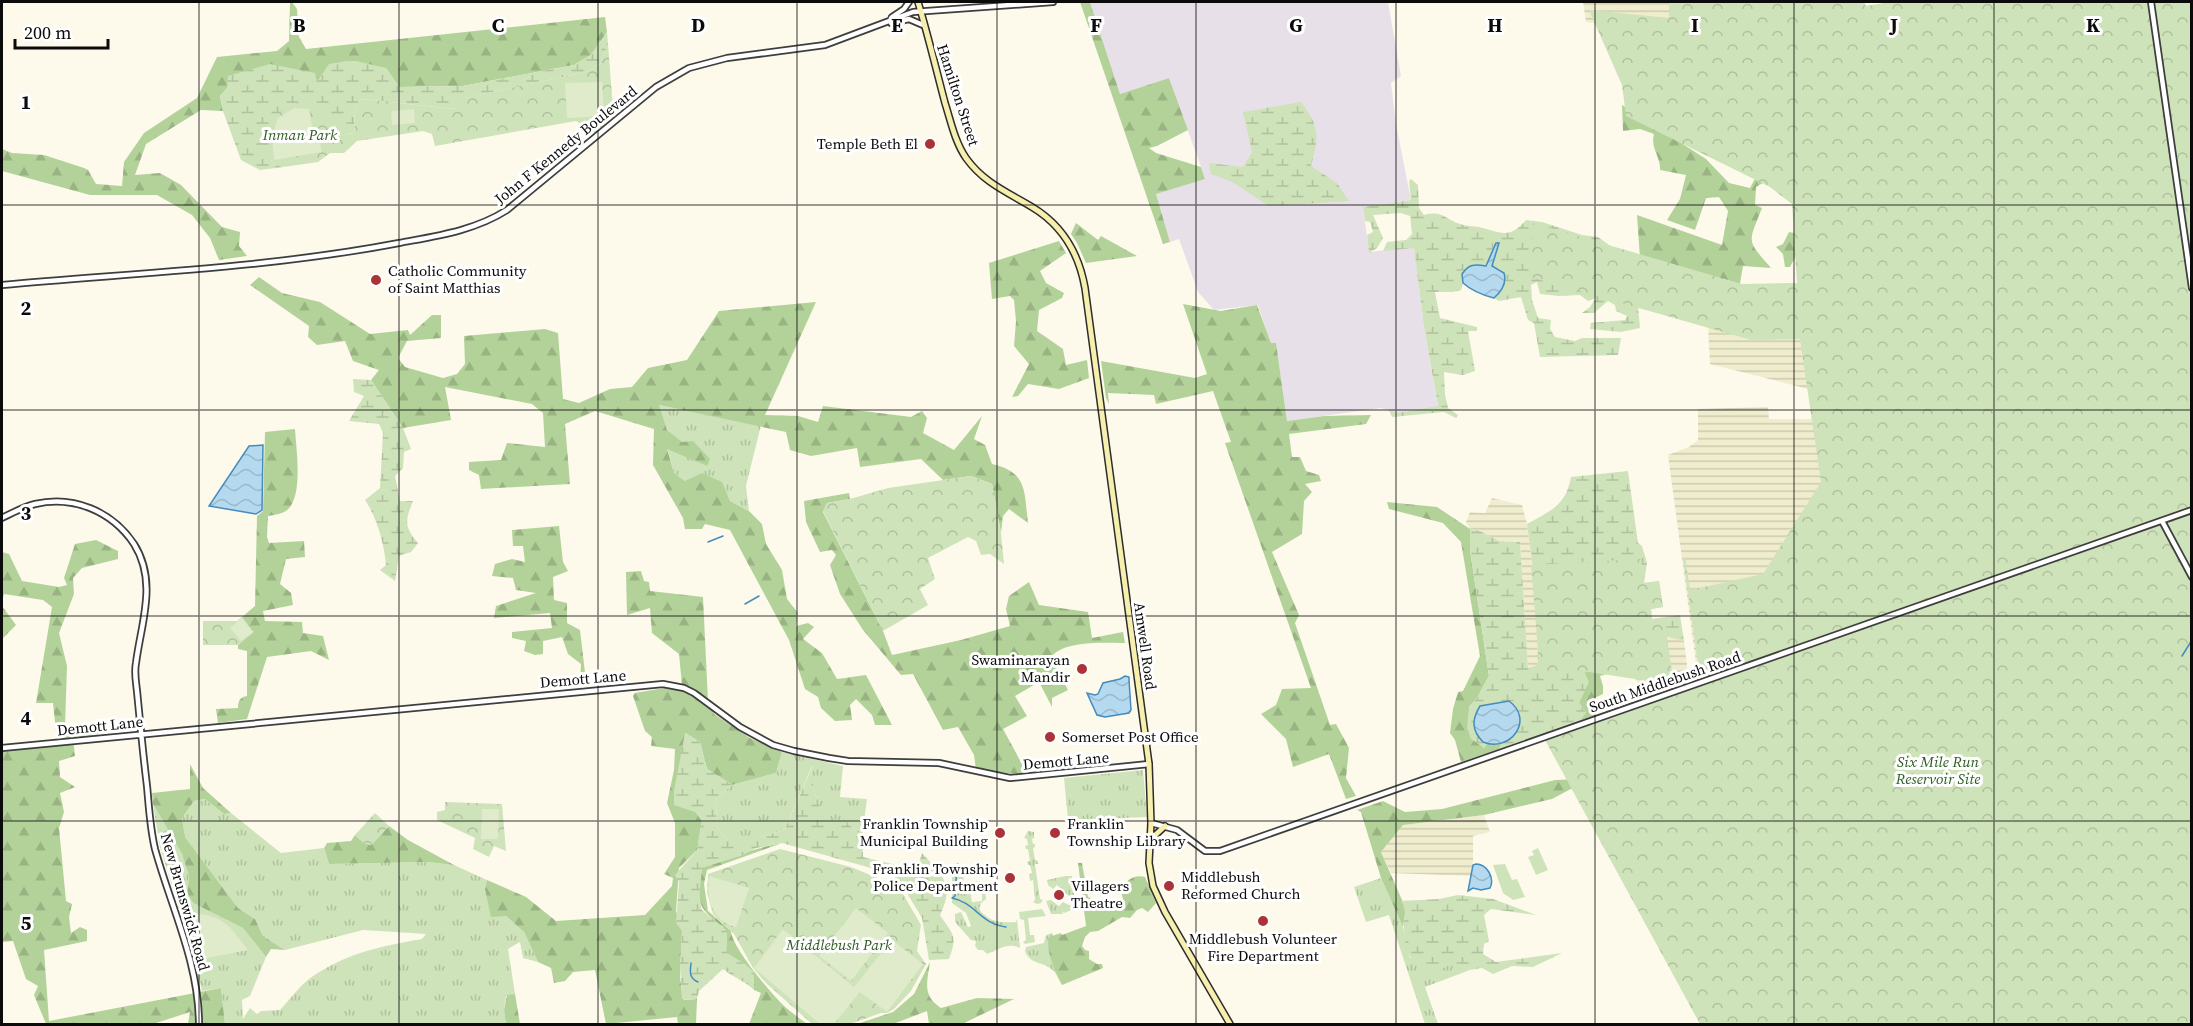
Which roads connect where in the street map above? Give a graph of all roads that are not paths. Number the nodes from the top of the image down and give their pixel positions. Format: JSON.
{"nodes":[{"id":1,"x":909,"y":2,"type":"edge"},
{"id":2,"x":918,"y":2,"type":"edge"},
{"id":3,"x":1053,"y":2,"type":"edge"},
{"id":4,"x":2151,"y":2,"type":"edge"},
{"id":5,"x":921,"y":11,"type":"junction"},
{"id":6,"x":923,"y":25,"type":"junction"},
{"id":7,"x":877,"y":26,"type":"junction"},
{"id":8,"x":1075,"y":254,"type":"joint"},
{"id":9,"x":2,"y":285,"type":"edge"},
{"id":10,"x":2192,"y":288,"type":"edge"},
{"id":11,"x":2192,"y":510,"type":"edge"},
{"id":12,"x":2,"y":518,"type":"edge"},
{"id":13,"x":2162,"y":521,"type":"junction"},
{"id":14,"x":2192,"y":577,"type":"edge"},
{"id":15,"x":141,"y":734,"type":"junction"},
{"id":16,"x":2,"y":748,"type":"edge"},
{"id":17,"x":1149,"y":764,"type":"junction"},
{"id":18,"x":1151,"y":823,"type":"junction"},
{"id":19,"x":1165,"y":826,"type":"junction"},
{"id":20,"x":1150,"y":840,"type":"junction"},
{"id":21,"x":199,"y":1024,"type":"edge"},
{"id":22,"x":1230,"y":1024,"type":"edge"}],
"edges":[{"from":1,"to":7,"type":"street"},
{"from":2,"to":5,"type":"main road","name":"Hamilton Street"},
{"from":3,"to":5,"type":"street","name":"John F Kennedy Boulevard"},
{"from":4,"to":10,"type":"street"},
{"from":5,"to":6,"type":"main road","name":"Hamilton Street"},
{"from":5,"to":7,"type":"street","name":"John F Kennedy Boulevard"},
{"from":6,"to":7,"type":"street"},
{"from":6,"to":8,"type":"main road","name":"Hamilton Street"},
{"from":7,"to":9,"type":"street","name":"John F Kennedy Boulevard"},
{"from":8,"to":17,"type":"main road","name":"Amwell Road"},
{"from":11,"to":13,"type":"street","name":"South Middlebush Road"},
{"from":12,"to":15,"type":"street","name":"New Brunswick Road"},
{"from":13,"to":14,"type":"street"},
{"from":13,"to":19,"type":"street","name":"South Middlebush Road"},
{"from":15,"to":16,"type":"street","name":"Demott Lane"},
{"from":15,"to":17,"type":"street","name":"Demott Lane"},
{"from":15,"to":21,"type":"street","name":"New Brunswick Road"},
{"from":17,"to":18,"type":"main road","name":"Amwell Road"},
{"from":18,"to":19,"type":"street","name":"South Middlebush Road"},
{"from":18,"to":20,"type":"main road","name":"Amwell Road"},
{"from":19,"to":20,"type":"main road"},
{"from":20,"to":22,"type":"main road","name":"Amwell Road"}]}
